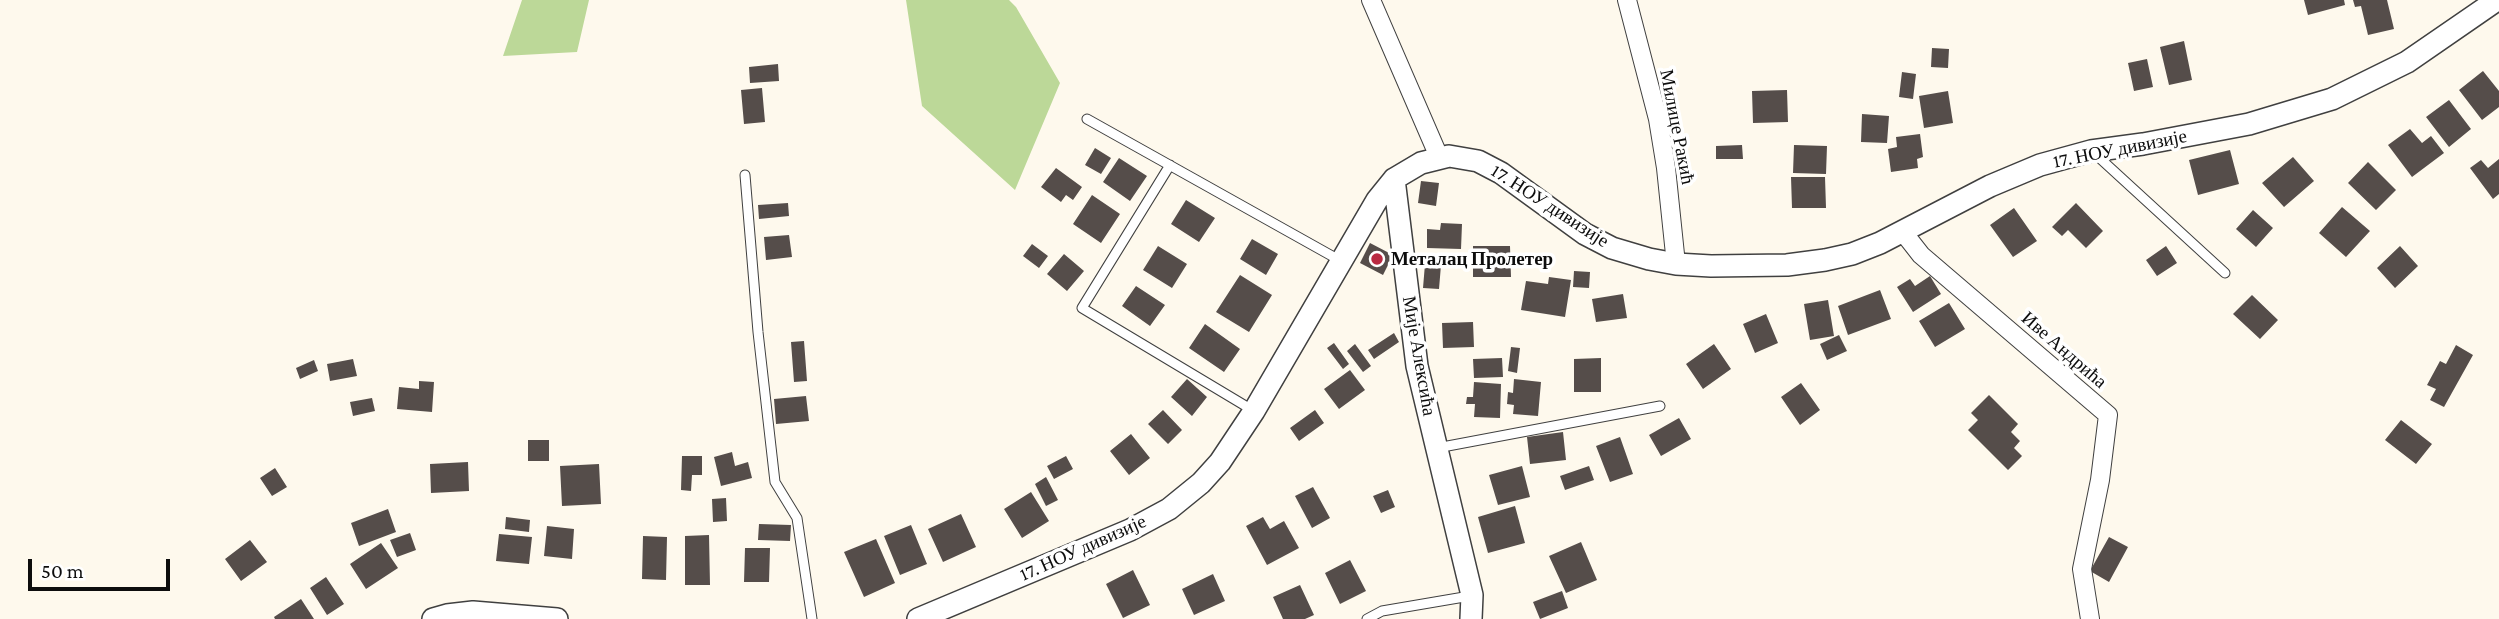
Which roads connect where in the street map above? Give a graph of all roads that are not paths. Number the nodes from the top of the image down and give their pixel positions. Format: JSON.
{"nodes":[{"id":1,"x":1371,"y":0,"type":"edge"},
{"id":2,"x":1627,"y":0,"type":"edge"},
{"id":3,"x":2497,"y":0,"type":"edge"},
{"id":4,"x":1087,"y":119,"type":"dead end"},
{"id":5,"x":2091,"y":151,"type":"junction"},
{"id":6,"x":1439,"y":157,"type":"junction"},
{"id":7,"x":1170,"y":165,"type":"junction"},
{"id":8,"x":745,"y":175,"type":"dead end"},
{"id":9,"x":1394,"y":179,"type":"junction"},
{"id":10,"x":1903,"y":232,"type":"junction"},
{"id":11,"x":1341,"y":261,"type":"junction"},
{"id":12,"x":1676,"y":264,"type":"junction"},
{"id":13,"x":2225,"y":273,"type":"dead end"},
{"id":14,"x":1660,"y":406,"type":"dead end"},
{"id":15,"x":1254,"y":411,"type":"junction"},
{"id":16,"x":1437,"y":449,"type":"junction"},
{"id":17,"x":1472,"y":595,"type":"junction"},
{"id":18,"x":433,"y":619,"type":"edge"},
{"id":19,"x":557,"y":619,"type":"edge"},
{"id":20,"x":812,"y":619,"type":"edge"},
{"id":21,"x":918,"y":619,"type":"edge"},
{"id":22,"x":1367,"y":619,"type":"edge"},
{"id":23,"x":1471,"y":619,"type":"edge"},
{"id":24,"x":2090,"y":619,"type":"edge"}],
"edges":[{"from":1,"to":6,"type":"street"},
{"from":2,"to":12,"type":"street","name":"Милице Ракић"},
{"from":3,"to":5,"type":"street","name":"17. НОУ дивизије"},
{"from":4,"to":7,"type":"lane"},
{"from":5,"to":10,"type":"street","name":"17. НОУ дивизије"},
{"from":5,"to":13,"type":"lane"},
{"from":6,"to":9,"type":"street","name":"17. НОУ дивизије"},
{"from":6,"to":12,"type":"street","name":"17. НОУ дивизије"},
{"from":7,"to":11,"type":"lane"},
{"from":7,"to":15,"type":"lane"},
{"from":8,"to":20,"type":"lane"},
{"from":9,"to":11,"type":"street","name":"17. НОУ дивизије"},
{"from":9,"to":16,"type":"street","name":"Мије Алексића"},
{"from":10,"to":12,"type":"street","name":"17. НОУ дивизије"},
{"from":10,"to":24,"type":"street","name":"Иве Андрића"},
{"from":11,"to":15,"type":"street","name":"17. НОУ дивизије"},
{"from":14,"to":16,"type":"lane"},
{"from":15,"to":21,"type":"street","name":"17. НОУ дивизије"},
{"from":16,"to":17,"type":"street","name":"Мије Алексића"},
{"from":17,"to":22,"type":"lane"},
{"from":17,"to":23,"type":"street","name":"Мије Алексића"},
{"from":18,"to":19,"type":"street"}]}
